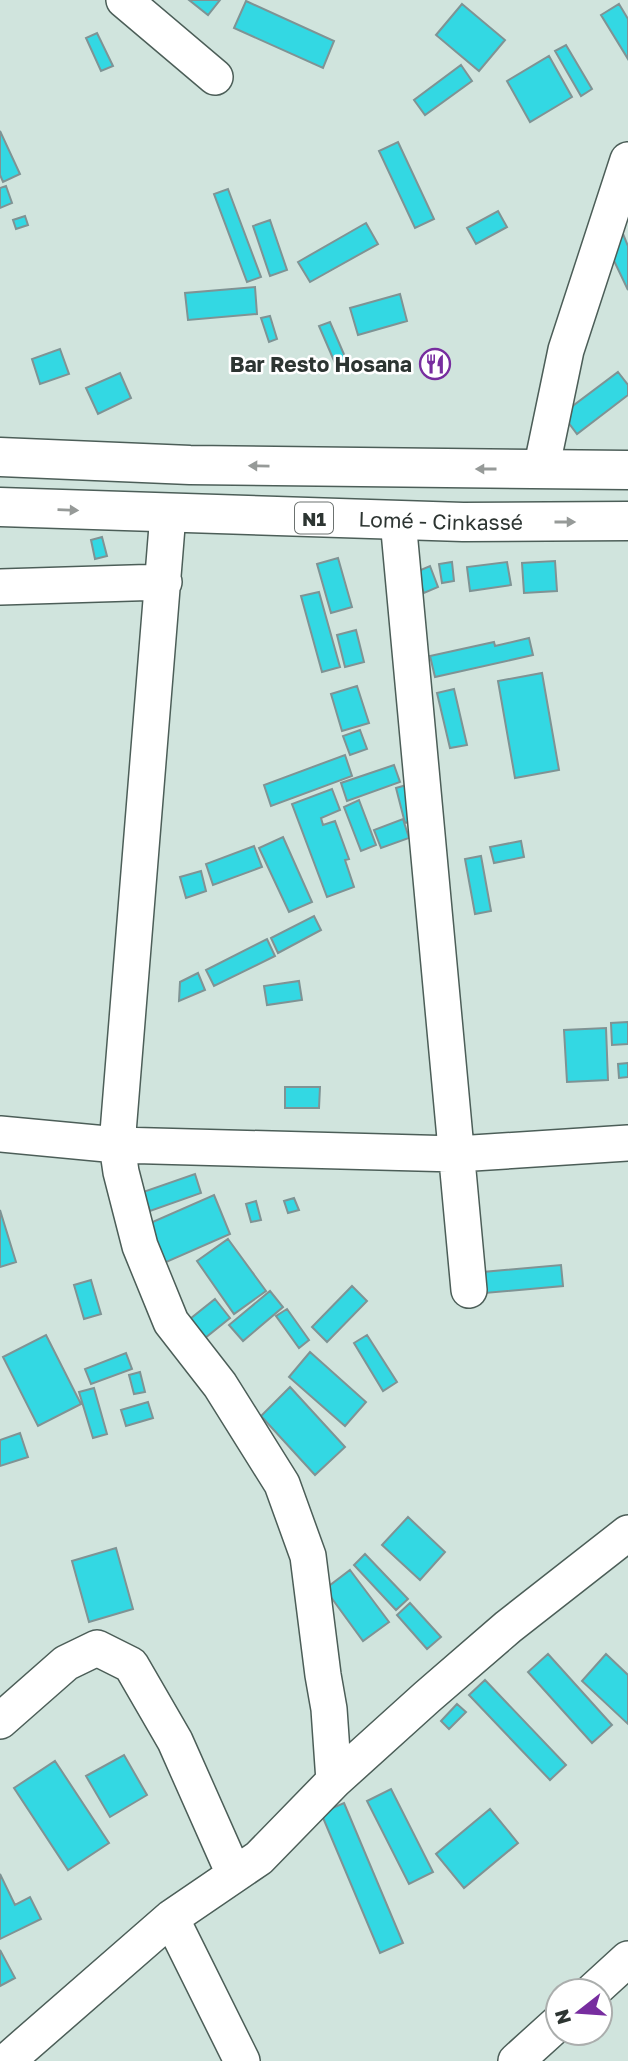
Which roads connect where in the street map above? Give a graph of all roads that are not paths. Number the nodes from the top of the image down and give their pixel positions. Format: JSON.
{"nodes":[{"id":1,"x":124,"y":0,"type":"edge"},
{"id":2,"x":215,"y":77,"type":"dead end"},
{"id":3,"x":628,"y":160,"type":"edge"},
{"id":4,"x":0,"y":457,"type":"edge"},
{"id":5,"x":541,"y":470,"type":"junction"},
{"id":6,"x":628,"y":470,"type":"edge"},
{"id":7,"x":0,"y":507,"type":"edge"},
{"id":8,"x":168,"y":514,"type":"junction"},
{"id":9,"x":398,"y":520,"type":"junction"},
{"id":10,"x":628,"y":521,"type":"edge"},
{"id":11,"x":163,"y":582,"type":"junction"},
{"id":12,"x":0,"y":587,"type":"edge"},
{"id":13,"x":0,"y":1134,"type":"edge"},
{"id":14,"x":628,"y":1143,"type":"edge"},
{"id":15,"x":117,"y":1145,"type":"junction"},
{"id":16,"x":457,"y":1153,"type":"junction"},
{"id":17,"x":469,"y":1290,"type":"dead end"},
{"id":18,"x":628,"y":1533,"type":"edge"},
{"id":19,"x":0,"y":1721,"type":"edge"},
{"id":20,"x":334,"y":1781,"type":"junction"},
{"id":21,"x":234,"y":1874,"type":"junction"},
{"id":22,"x":172,"y":1918,"type":"junction"},
{"id":23,"x":628,"y":1959,"type":"edge"},
{"id":24,"x":608,"y":1977,"type":"edge"},
{"id":25,"x":544,"y":2036,"type":"edge"},
{"id":26,"x":7,"y":2061,"type":"edge"},
{"id":27,"x":242,"y":2061,"type":"edge"},
{"id":28,"x":516,"y":2061,"type":"edge"}],
"edges":[{"from":1,"to":2,"type":"street"},
{"from":3,"to":5,"type":"street"},
{"from":5,"to":4,"type":"highway","one_way":true},
{"from":5,"to":6,"type":"highway"},
{"from":7,"to":8,"type":"highway","name":"Lomé - Cinkassé","number":"N1","one_way":true},
{"from":8,"to":9,"type":"highway","name":"Lomé - Cinkassé","number":"N1"},
{"from":8,"to":11,"type":"street"},
{"from":9,"to":10,"type":"highway","name":"Lomé - Cinkassé","number":"N1","one_way":true},
{"from":9,"to":16,"type":"street"},
{"from":11,"to":12,"type":"street"},
{"from":11,"to":15,"type":"street"},
{"from":13,"to":15,"type":"street"},
{"from":14,"to":16,"type":"street"},
{"from":15,"to":16,"type":"street"},
{"from":15,"to":20,"type":"street"},
{"from":16,"to":17,"type":"street"},
{"from":18,"to":20,"type":"street"},
{"from":19,"to":21,"type":"street"},
{"from":20,"to":21,"type":"street"},
{"from":21,"to":22,"type":"street"},
{"from":22,"to":26,"type":"street"},
{"from":22,"to":27,"type":"street"},
{"from":23,"to":24,"type":"street"},
{"from":25,"to":28,"type":"street"}]}
